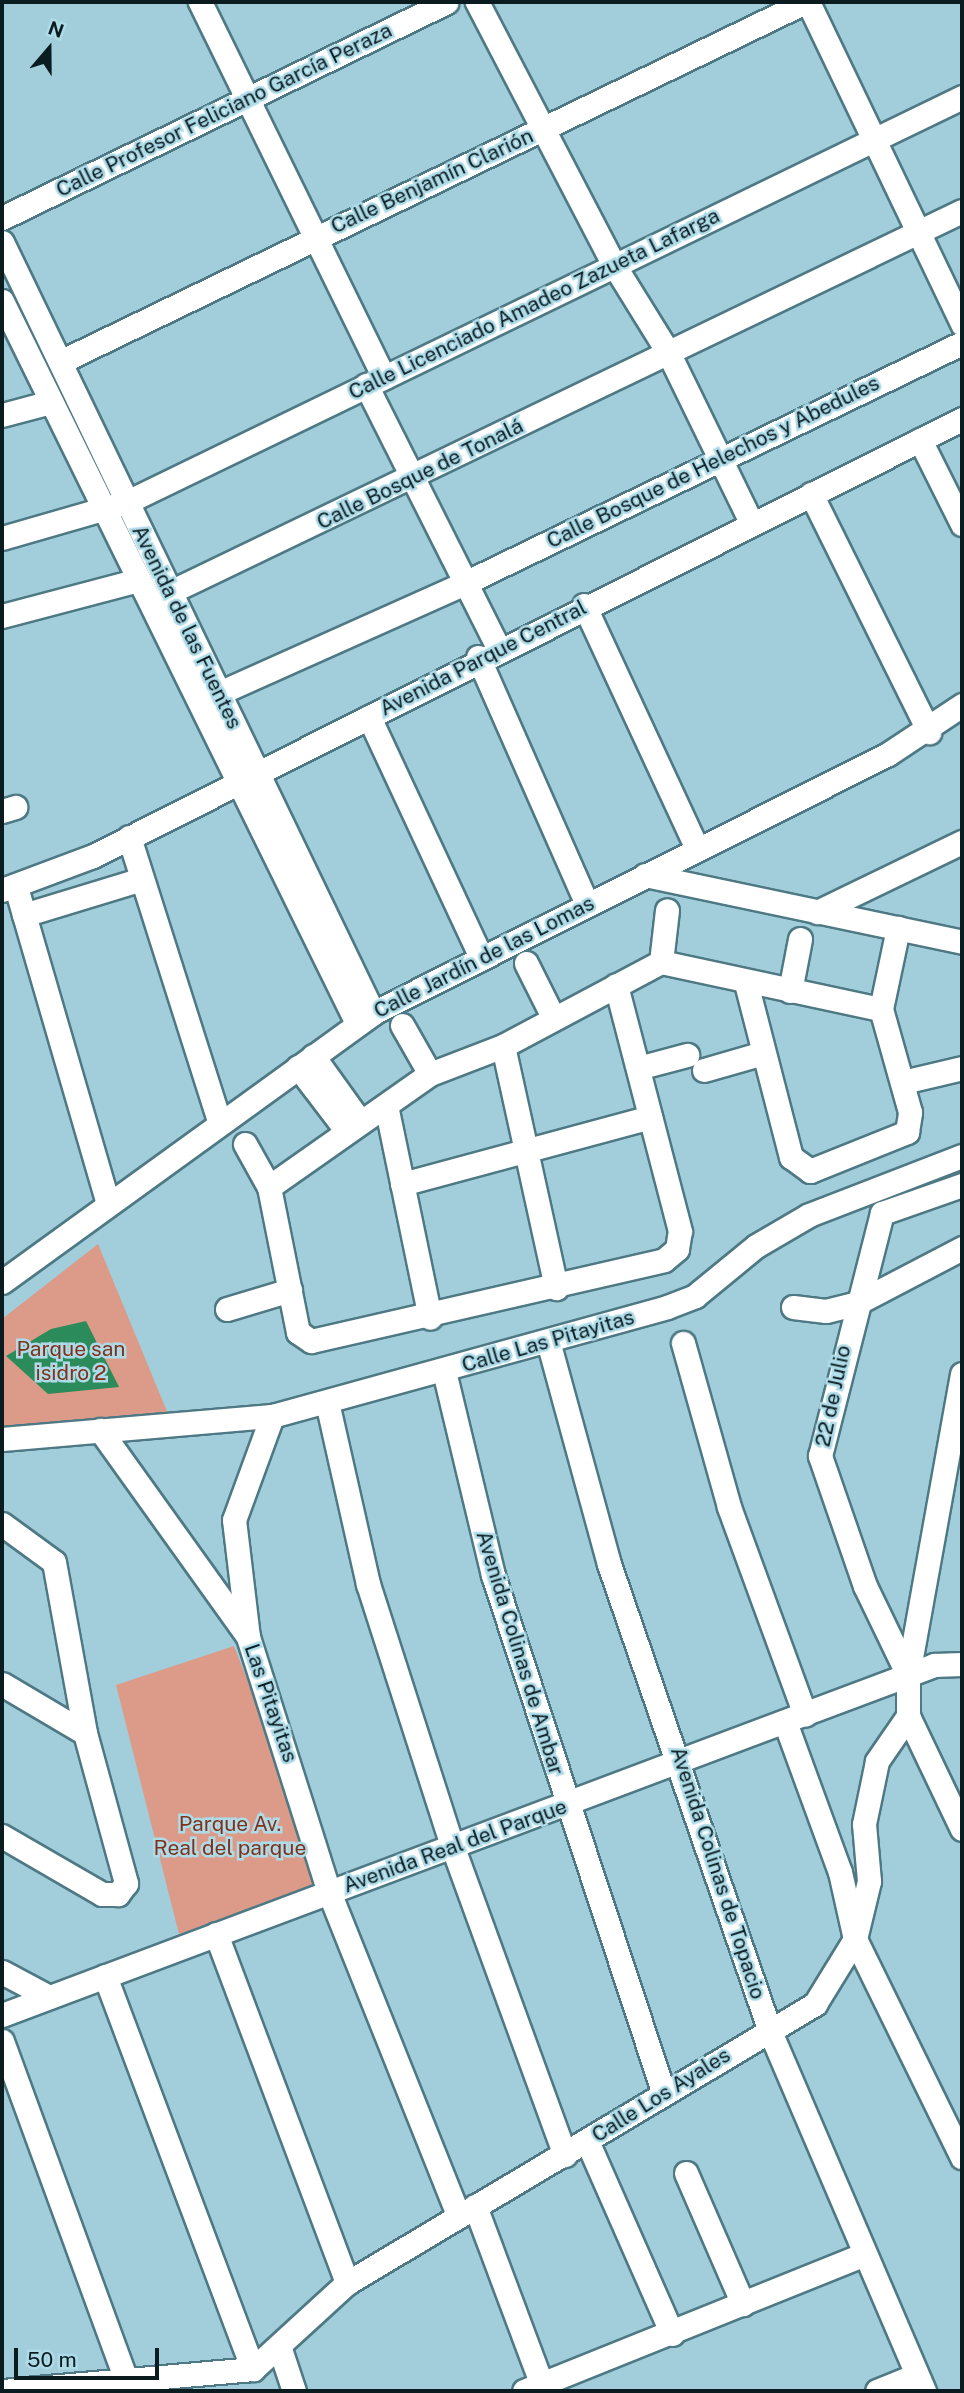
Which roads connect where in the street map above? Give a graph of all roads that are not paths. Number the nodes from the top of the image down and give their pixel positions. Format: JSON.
{"nodes":[{"id":1,"x":200,"y":2,"type":"edge"},
{"id":2,"x":446,"y":2,"type":"edge"},
{"id":3,"x":477,"y":2,"type":"edge"},
{"id":4,"x":806,"y":2,"type":"edge"},
{"id":5,"x":962,"y":97,"type":"edge"},
{"id":6,"x":247,"y":99,"type":"junction"},
{"id":7,"x":542,"y":128,"type":"junction"},
{"id":8,"x":875,"y":139,"type":"junction"},
{"id":9,"x":962,"y":211,"type":"edge"},
{"id":10,"x":2,"y":218,"type":"edge"},
{"id":11,"x":919,"y":232,"type":"junction"},
{"id":12,"x":314,"y":236,"type":"junction"},
{"id":13,"x":2,"y":242,"type":"edge"},
{"id":14,"x":614,"y":265,"type":"junction"},
{"id":15,"x":2,"y":301,"type":"edge"},
{"id":16,"x":962,"y":324,"type":"edge"},
{"id":17,"x":962,"y":343,"type":"edge"},
{"id":18,"x":668,"y":352,"type":"junction"},
{"id":19,"x":60,"y":362,"type":"junction"},
{"id":20,"x":375,"y":381,"type":"junction"},
{"id":21,"x":51,"y":402,"type":"junction"},
{"id":22,"x":2,"y":415,"type":"edge"},
{"id":23,"x":962,"y":419,"type":"edge"},
{"id":24,"x":920,"y":440,"type":"junction"},
{"id":25,"x":719,"y":457,"type":"junction"},
{"id":26,"x":413,"y":479,"type":"junction"},
{"id":27,"x":811,"y":494,"type":"junction"},
{"id":28,"x":127,"y":502,"type":"junction"},
{"id":29,"x":105,"y":511,"type":"junction"},
{"id":30,"x":752,"y":524,"type":"junction"},
{"id":31,"x":962,"y":524,"type":"edge"},
{"id":32,"x":2,"y":538,"type":"edge"},
{"id":33,"x":138,"y":580,"type":"junction"},
{"id":34,"x":465,"y":583,"type":"junction"},
{"id":35,"x":170,"y":592,"type":"junction"},
{"id":36,"x":584,"y":605,"type":"junction"},
{"id":37,"x":2,"y":615,"type":"edge"},
{"id":38,"x":488,"y":653,"type":"junction"},
{"id":39,"x":219,"y":693,"type":"junction"},
{"id":40,"x":962,"y":705,"type":"edge"},
{"id":41,"x":369,"y":717,"type":"junction"},
{"id":42,"x":929,"y":732,"type":"junction"},
{"id":43,"x":248,"y":779,"type":"junction"},
{"id":44,"x":129,"y":837,"type":"junction"},
{"id":45,"x":962,"y":842,"type":"edge"},
{"id":46,"x":697,"y":848,"type":"junction"},
{"id":47,"x":645,"y":875,"type":"junction"},
{"id":48,"x":142,"y":879,"type":"junction"},
{"id":49,"x":9,"y":888,"type":"edge"},
{"id":50,"x":587,"y":904,"type":"junction"},
{"id":51,"x":667,"y":910,"type":"dead end"},
{"id":52,"x":817,"y":912,"type":"junction"},
{"id":53,"x":24,"y":915,"type":"junction"},
{"id":54,"x":898,"y":928,"type":"junction"},
{"id":55,"x":800,"y":939,"type":"dead end"},
{"id":56,"x":962,"y":942,"type":"edge"},
{"id":57,"x":481,"y":957,"type":"junction"},
{"id":58,"x":661,"y":962,"type":"junction"},
{"id":59,"x":526,"y":963,"type":"dead end"},
{"id":60,"x":746,"y":983,"type":"junction"},
{"id":61,"x":616,"y":985,"type":"junction"},
{"id":62,"x":790,"y":991,"type":"junction"},
{"id":63,"x":881,"y":1009,"type":"junction"},
{"id":64,"x":552,"y":1014,"type":"junction"},
{"id":65,"x":365,"y":1018,"type":"junction"},
{"id":66,"x":402,"y":1025,"type":"dead end"},
{"id":67,"x":503,"y":1046,"type":"junction"},
{"id":68,"x":763,"y":1053,"type":"junction"},
{"id":69,"x":306,"y":1061,"type":"junction"},
{"id":70,"x":638,"y":1068,"type":"junction"},
{"id":71,"x":962,"y":1068,"type":"edge"},
{"id":72,"x":429,"y":1074,"type":"junction"},
{"id":73,"x":903,"y":1082,"type":"junction"},
{"id":74,"x":387,"y":1110,"type":"junction"},
{"id":75,"x":650,"y":1117,"type":"junction"},
{"id":76,"x":219,"y":1121,"type":"junction"},
{"id":77,"x":353,"y":1125,"type":"junction"},
{"id":78,"x":245,"y":1144,"type":"dead end"},
{"id":79,"x":525,"y":1148,"type":"junction"},
{"id":80,"x":962,"y":1156,"type":"edge"},
{"id":81,"x":402,"y":1184,"type":"junction"},
{"id":82,"x":962,"y":1185,"type":"edge"},
{"id":83,"x":269,"y":1187,"type":"junction"},
{"id":84,"x":107,"y":1201,"type":"junction"},
{"id":85,"x":962,"y":1248,"type":"edge"},
{"id":86,"x":2,"y":1282,"type":"edge"},
{"id":87,"x":556,"y":1288,"type":"junction"},
{"id":88,"x":290,"y":1290,"type":"junction"},
{"id":89,"x":857,"y":1303,"type":"junction"},
{"id":90,"x":793,"y":1307,"type":"dead end"},
{"id":91,"x":227,"y":1309,"type":"dead end"},
{"id":92,"x":430,"y":1318,"type":"junction"},
{"id":93,"x":548,"y":1341,"type":"junction"},
{"id":94,"x":682,"y":1343,"type":"dead end"},
{"id":95,"x":444,"y":1371,"type":"junction"},
{"id":96,"x":962,"y":1374,"type":"edge"},
{"id":97,"x":327,"y":1402,"type":"junction"},
{"id":98,"x":272,"y":1416,"type":"junction"},
{"id":99,"x":100,"y":1430,"type":"junction"},
{"id":100,"x":2,"y":1439,"type":"edge"},
{"id":101,"x":2,"y":1524,"type":"edge"},
{"id":102,"x":248,"y":1637,"type":"junction"},
{"id":103,"x":962,"y":1664,"type":"edge"},
{"id":104,"x":908,"y":1675,"type":"junction"},
{"id":105,"x":2,"y":1684,"type":"edge"},
{"id":106,"x":908,"y":1716,"type":"junction"},
{"id":107,"x":795,"y":1719,"type":"junction"},
{"id":108,"x":85,"y":1733,"type":"junction"},
{"id":109,"x":681,"y":1760,"type":"junction"},
{"id":110,"x":566,"y":1805,"type":"junction"},
{"id":111,"x":962,"y":1829,"type":"edge"},
{"id":112,"x":2,"y":1836,"type":"edge"},
{"id":113,"x":452,"y":1845,"type":"junction"},
{"id":114,"x":330,"y":1892,"type":"junction"},
{"id":115,"x":216,"y":1934,"type":"junction"},
{"id":116,"x":855,"y":1939,"type":"junction"},
{"id":117,"x":2,"y":1972,"type":"edge"},
{"id":118,"x":105,"y":1976,"type":"junction"},
{"id":119,"x":49,"y":1997,"type":"junction"},
{"id":120,"x":2,"y":2015,"type":"edge"},
{"id":121,"x":769,"y":2029,"type":"junction"},
{"id":122,"x":2,"y":2041,"type":"edge"},
{"id":123,"x":663,"y":2091,"type":"junction"},
{"id":124,"x":587,"y":2141,"type":"junction"},
{"id":125,"x":565,"y":2155,"type":"junction"},
{"id":126,"x":962,"y":2157,"type":"edge"},
{"id":127,"x":686,"y":2173,"type":"dead end"},
{"id":128,"x":467,"y":2211,"type":"junction"},
{"id":129,"x":862,"y":2255,"type":"junction"},
{"id":130,"x":347,"y":2283,"type":"junction"},
{"id":131,"x":743,"y":2304,"type":"junction"},
{"id":132,"x":672,"y":2334,"type":"junction"},
{"id":133,"x":280,"y":2349,"type":"junction"},
{"id":134,"x":253,"y":2369,"type":"junction"},
{"id":135,"x":127,"y":2382,"type":"junction"},
{"id":136,"x":920,"y":2383,"type":"edge"},
{"id":137,"x":96,"y":2388,"type":"edge"},
{"id":138,"x":537,"y":2389,"type":"edge"},
{"id":139,"x":2,"y":2391,"type":"edge"},
{"id":140,"x":294,"y":2391,"type":"edge"},
{"id":141,"x":877,"y":2391,"type":"edge"}],
"edges":[{"from":1,"to":6,"type":"street"},
{"from":2,"to":6,"type":"street","name":"Calle Profesor Feliciano García Peraza"},
{"from":3,"to":7,"type":"street"},
{"from":4,"to":7,"type":"street","name":"Calle Benjamín Clarión"},
{"from":4,"to":8,"type":"street"},
{"from":5,"to":8,"type":"street","name":"Calle Licenciado Amadeo Zazueta Lafarga"},
{"from":6,"to":10,"type":"street","name":"Calle Profesor Feliciano García Peraza"},
{"from":6,"to":12,"type":"street"},
{"from":7,"to":12,"type":"street","name":"Calle Benjamín Clarión"},
{"from":7,"to":14,"type":"street"},
{"from":8,"to":11,"type":"street"},
{"from":8,"to":14,"type":"street","name":"Calle Licenciado Amadeo Zazueta Lafarga"},
{"from":9,"to":11,"type":"street","name":"Calle Bosque de Tonalá"},
{"from":11,"to":16,"type":"street"},
{"from":11,"to":18,"type":"street","name":"Calle Bosque de Tonalá"},
{"from":12,"to":19,"type":"street","name":"Calle Benjamín Clarión"},
{"from":12,"to":20,"type":"street"},
{"from":13,"to":19,"type":"street","name":"Avenida de las Fuentes"},
{"from":14,"to":18,"type":"street"},
{"from":14,"to":20,"type":"street","name":"Calle Licenciado Amadeo Zazueta Lafarga"},
{"from":15,"to":21,"type":"street","name":"Avenida de las Fuentes"},
{"from":17,"to":25,"type":"street","name":"Calle Bosque de Helechos y Abedules"},
{"from":18,"to":25,"type":"street"},
{"from":18,"to":26,"type":"street","name":"Calle Bosque de Tonalá"},
{"from":19,"to":28,"type":"street","name":"Avenida de las Fuentes"},
{"from":20,"to":26,"type":"street"},
{"from":20,"to":28,"type":"street","name":"Calle Licenciado Amadeo Zazueta Lafarga"},
{"from":21,"to":22,"type":"street"},
{"from":21,"to":29,"type":"street","name":"Avenida de las Fuentes"},
{"from":23,"to":24,"type":"street","name":"Avenida Parque Central"},
{"from":24,"to":27,"type":"street","name":"Avenida Parque Central"},
{"from":24,"to":31,"type":"street"},
{"from":25,"to":30,"type":"street"},
{"from":25,"to":34,"type":"street","name":"Calle Bosque de Helechos y Abedules"},
{"from":26,"to":34,"type":"street"},
{"from":26,"to":35,"type":"street","name":"Calle Bosque de Tonalá"},
{"from":27,"to":30,"type":"street","name":"Avenida Parque Central"},
{"from":27,"to":42,"type":"street"},
{"from":28,"to":29,"type":"street","name":"Calle Licenciado Amadeo Zazueta Lafarga"},
{"from":28,"to":35,"type":"street","name":"Avenida de las Fuentes"},
{"from":29,"to":32,"type":"street","name":"Calle Licenciado Amadeo Zazueta Lafarga"},
{"from":29,"to":33,"type":"street","name":"Avenida de las Fuentes"},
{"from":30,"to":36,"type":"street","name":"Avenida Parque Central"},
{"from":33,"to":37,"type":"street"},
{"from":33,"to":43,"type":"street","name":"Avenida de las Fuentes"},
{"from":34,"to":38,"type":"street"},
{"from":34,"to":39,"type":"street","name":"Calle Bosque de Helechos y Abedules"},
{"from":35,"to":39,"type":"street","name":"Avenida de las Fuentes"},
{"from":36,"to":38,"type":"street","name":"Avenida Parque Central"},
{"from":36,"to":46,"type":"street"},
{"from":38,"to":41,"type":"street","name":"Avenida Parque Central"},
{"from":38,"to":50,"type":"street"},
{"from":39,"to":43,"type":"street","name":"Avenida de las Fuentes"},
{"from":40,"to":42,"type":"street","name":"Calle Jardín de las Lomas"},
{"from":41,"to":43,"type":"street","name":"Avenida Parque Central"},
{"from":41,"to":57,"type":"street"},
{"from":42,"to":46,"type":"street","name":"Calle Jardín de las Lomas"},
{"from":43,"to":44,"type":"street","name":"Avenida Parque Central"},
{"from":43,"to":65,"type":"street","name":"Avenida de las Fuentes"},
{"from":44,"to":48,"type":"street"},
{"from":44,"to":49,"type":"street","name":"Avenida Parque Central"},
{"from":45,"to":52,"type":"street"},
{"from":46,"to":47,"type":"street","name":"Calle Jardín de las Lomas"},
{"from":47,"to":50,"type":"street","name":"Calle Jardín de las Lomas"},
{"from":47,"to":52,"type":"street"},
{"from":48,"to":53,"type":"street"},
{"from":48,"to":76,"type":"street"},
{"from":49,"to":53,"type":"street"},
{"from":50,"to":57,"type":"street","name":"Calle Jardín de las Lomas"},
{"from":51,"to":58,"type":"street"},
{"from":52,"to":54,"type":"street"},
{"from":53,"to":84,"type":"street"},
{"from":54,"to":56,"type":"street"},
{"from":54,"to":63,"type":"street"},
{"from":55,"to":62,"type":"street"},
{"from":57,"to":65,"type":"street","name":"Calle Jardín de las Lomas"},
{"from":58,"to":60,"type":"street"},
{"from":58,"to":61,"type":"street"},
{"from":59,"to":64,"type":"street"},
{"from":60,"to":62,"type":"street"},
{"from":60,"to":68,"type":"street"},
{"from":61,"to":64,"type":"street"},
{"from":61,"to":70,"type":"street"},
{"from":62,"to":63,"type":"street"},
{"from":63,"to":73,"type":"street"},
{"from":64,"to":67,"type":"street"},
{"from":65,"to":69,"type":"street","name":"Calle Jardín de las Lomas"},
{"from":66,"to":72,"type":"street"},
{"from":67,"to":72,"type":"street"},
{"from":67,"to":79,"type":"street"},
{"from":68,"to":70,"type":"street"},
{"from":68,"to":73,"type":"street"},
{"from":69,"to":76,"type":"street","name":"Calle Jardín de las Lomas"},
{"from":69,"to":77,"type":"street"},
{"from":70,"to":75,"type":"street"},
{"from":71,"to":73,"type":"street"},
{"from":72,"to":74,"type":"street"},
{"from":74,"to":77,"type":"street"},
{"from":74,"to":81,"type":"street"},
{"from":75,"to":79,"type":"street"},
{"from":75,"to":87,"type":"street"},
{"from":76,"to":84,"type":"street","name":"Calle Jardín de las Lomas"},
{"from":77,"to":83,"type":"street"},
{"from":78,"to":83,"type":"street"},
{"from":79,"to":81,"type":"street"},
{"from":79,"to":87,"type":"street"},
{"from":80,"to":93,"type":"street","name":"Calle Las Pitayitas"},
{"from":81,"to":92,"type":"street"},
{"from":82,"to":89,"type":"street","name":"22 de Julio"},
{"from":83,"to":88,"type":"street"},
{"from":84,"to":86,"type":"street","name":"Calle Jardín de las Lomas"},
{"from":85,"to":89,"type":"street"},
{"from":87,"to":92,"type":"street"},
{"from":88,"to":91,"type":"street"},
{"from":88,"to":92,"type":"street"},
{"from":89,"to":90,"type":"street"},
{"from":89,"to":104,"type":"street","name":"22 de Julio"},
{"from":93,"to":95,"type":"street","name":"Calle Las Pitayitas"},
{"from":93,"to":109,"type":"street","name":"Avenida Colinas de Topacio"},
{"from":94,"to":107,"type":"street"},
{"from":95,"to":97,"type":"street","name":"Calle Las Pitayitas"},
{"from":95,"to":110,"type":"street","name":"Avenida Colinas de Ambar"},
{"from":96,"to":104,"type":"street"},
{"from":97,"to":98,"type":"street","name":"Calle Las Pitayitas"},
{"from":97,"to":113,"type":"street"},
{"from":98,"to":99,"type":"street","name":"Calle Las Pitayitas"},
{"from":98,"to":102,"type":"street"},
{"from":99,"to":100,"type":"street","name":"Calle Las Pitayitas"},
{"from":99,"to":102,"type":"street","name":"Las Pitayitas"},
{"from":101,"to":108,"type":"street"},
{"from":102,"to":114,"type":"street","name":"Las Pitayitas"},
{"from":103,"to":104,"type":"street","name":"Avenida Real del Parque"},
{"from":104,"to":106,"type":"street"},
{"from":104,"to":107,"type":"street","name":"Avenida Real del Parque"},
{"from":105,"to":108,"type":"street"},
{"from":106,"to":111,"type":"street"},
{"from":106,"to":116,"type":"street","name":"Calle Los Ayales"},
{"from":107,"to":109,"type":"street","name":"Avenida Real del Parque"},
{"from":107,"to":116,"type":"street"},
{"from":108,"to":112,"type":"street"},
{"from":109,"to":110,"type":"street","name":"Avenida Real del Parque"},
{"from":109,"to":121,"type":"street","name":"Avenida Colinas de Topacio"},
{"from":110,"to":113,"type":"street","name":"Avenida Real del Parque"},
{"from":110,"to":123,"type":"street","name":"Avenida Colinas de Ambar"},
{"from":113,"to":114,"type":"street","name":"Avenida Real del Parque"},
{"from":113,"to":125,"type":"street"},
{"from":114,"to":115,"type":"street","name":"Avenida Real del Parque"},
{"from":114,"to":128,"type":"street","name":"Las Pitayitas"},
{"from":115,"to":118,"type":"street","name":"Avenida Real del Parque"},
{"from":115,"to":130,"type":"street"},
{"from":116,"to":121,"type":"street","name":"Calle Los Ayales"},
{"from":116,"to":126,"type":"street"},
{"from":117,"to":119,"type":"street"},
{"from":118,"to":119,"type":"street","name":"Avenida Real del Parque"},
{"from":118,"to":134,"type":"street"},
{"from":119,"to":120,"type":"street","name":"Avenida Real del Parque"},
{"from":121,"to":123,"type":"street","name":"Calle Los Ayales"},
{"from":121,"to":129,"type":"street","name":"Avenida Colinas de Topacio"},
{"from":122,"to":135,"type":"street"},
{"from":123,"to":124,"type":"street","name":"Calle Los Ayales"},
{"from":124,"to":125,"type":"street","name":"Calle Los Ayales"},
{"from":124,"to":132,"type":"street"},
{"from":125,"to":128,"type":"street","name":"Calle Los Ayales"},
{"from":127,"to":131,"type":"street"},
{"from":128,"to":130,"type":"street","name":"Calle Los Ayales"},
{"from":128,"to":138,"type":"street","name":"Las Pitayitas"},
{"from":129,"to":131,"type":"street"},
{"from":129,"to":136,"type":"street","name":"Avenida Colinas de Topacio"},
{"from":130,"to":133,"type":"street","name":"Calle Los Ayales"},
{"from":131,"to":132,"type":"street"},
{"from":132,"to":138,"type":"street"},
{"from":133,"to":134,"type":"street","name":"Calle Los Ayales"},
{"from":133,"to":140,"type":"street"},
{"from":134,"to":135,"type":"street"},
{"from":135,"to":137,"type":"street"},
{"from":136,"to":141,"type":"street"},
{"from":137,"to":139,"type":"street"}]}
